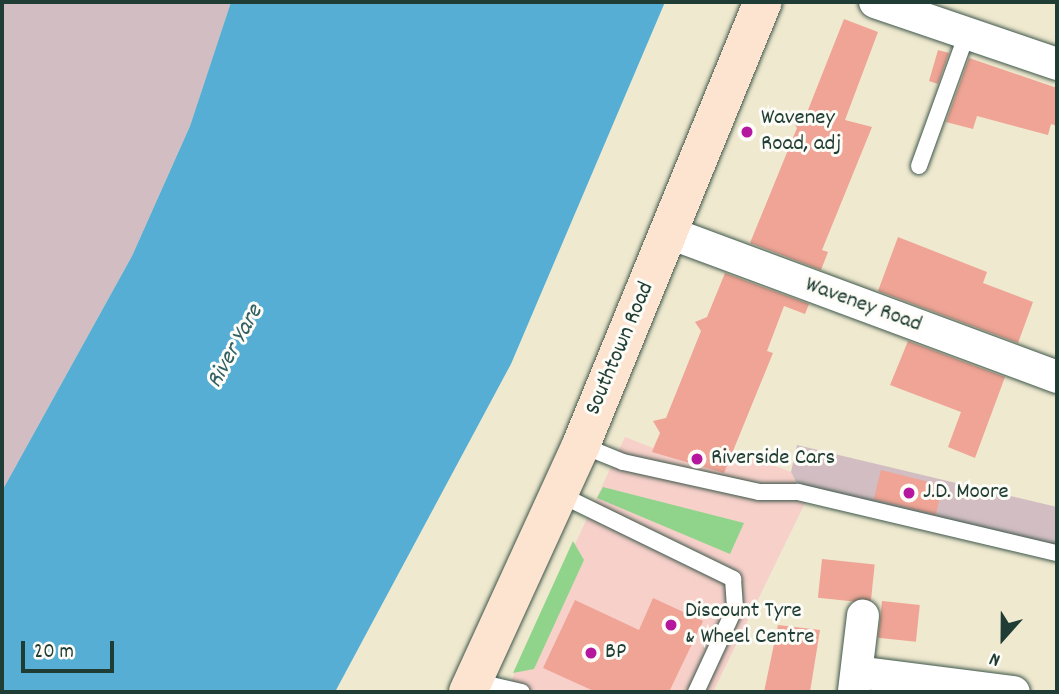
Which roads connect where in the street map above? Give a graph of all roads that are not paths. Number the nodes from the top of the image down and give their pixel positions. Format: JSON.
{"nodes":[{"id":1,"x":763,"y":2,"type":"edge"},
{"id":2,"x":875,"y":2,"type":"edge"},
{"id":3,"x":968,"y":31,"type":"junction"},
{"id":4,"x":1057,"y":64,"type":"edge"},
{"id":5,"x":919,"y":166,"type":"dead end"},
{"id":6,"x":670,"y":233,"type":"junction"},
{"id":7,"x":1057,"y":377,"type":"edge"},
{"id":8,"x":582,"y":445,"type":"junction"},
{"id":9,"x":559,"y":494,"type":"junction"},
{"id":10,"x":1057,"y":553,"type":"edge"},
{"id":11,"x":863,"y":616,"type":"dead end"},
{"id":12,"x":855,"y":682,"type":"edge"},
{"id":13,"x":471,"y":686,"type":"edge"},
{"id":14,"x":522,"y":692,"type":"edge"},
{"id":15,"x":696,"y":692,"type":"edge"},
{"id":16,"x":1014,"y":692,"type":"edge"}],
"edges":[{"from":1,"to":6,"type":"street","name":"Southtown Road"},
{"from":2,"to":3,"type":"street"},
{"from":3,"to":4,"type":"street"},
{"from":3,"to":5,"type":"lane"},
{"from":6,"to":7,"type":"street","name":"Waveney Road"},
{"from":6,"to":8,"type":"street","name":"Southtown Road"},
{"from":8,"to":9,"type":"street","name":"Southtown Road"},
{"from":8,"to":10,"type":"lane"},
{"from":9,"to":13,"type":"street","name":"Southtown Road"},
{"from":9,"to":15,"type":"lane"},
{"from":11,"to":12,"type":"street"},
{"from":12,"to":16,"type":"street"},
{"from":13,"to":14,"type":"lane"}]}
